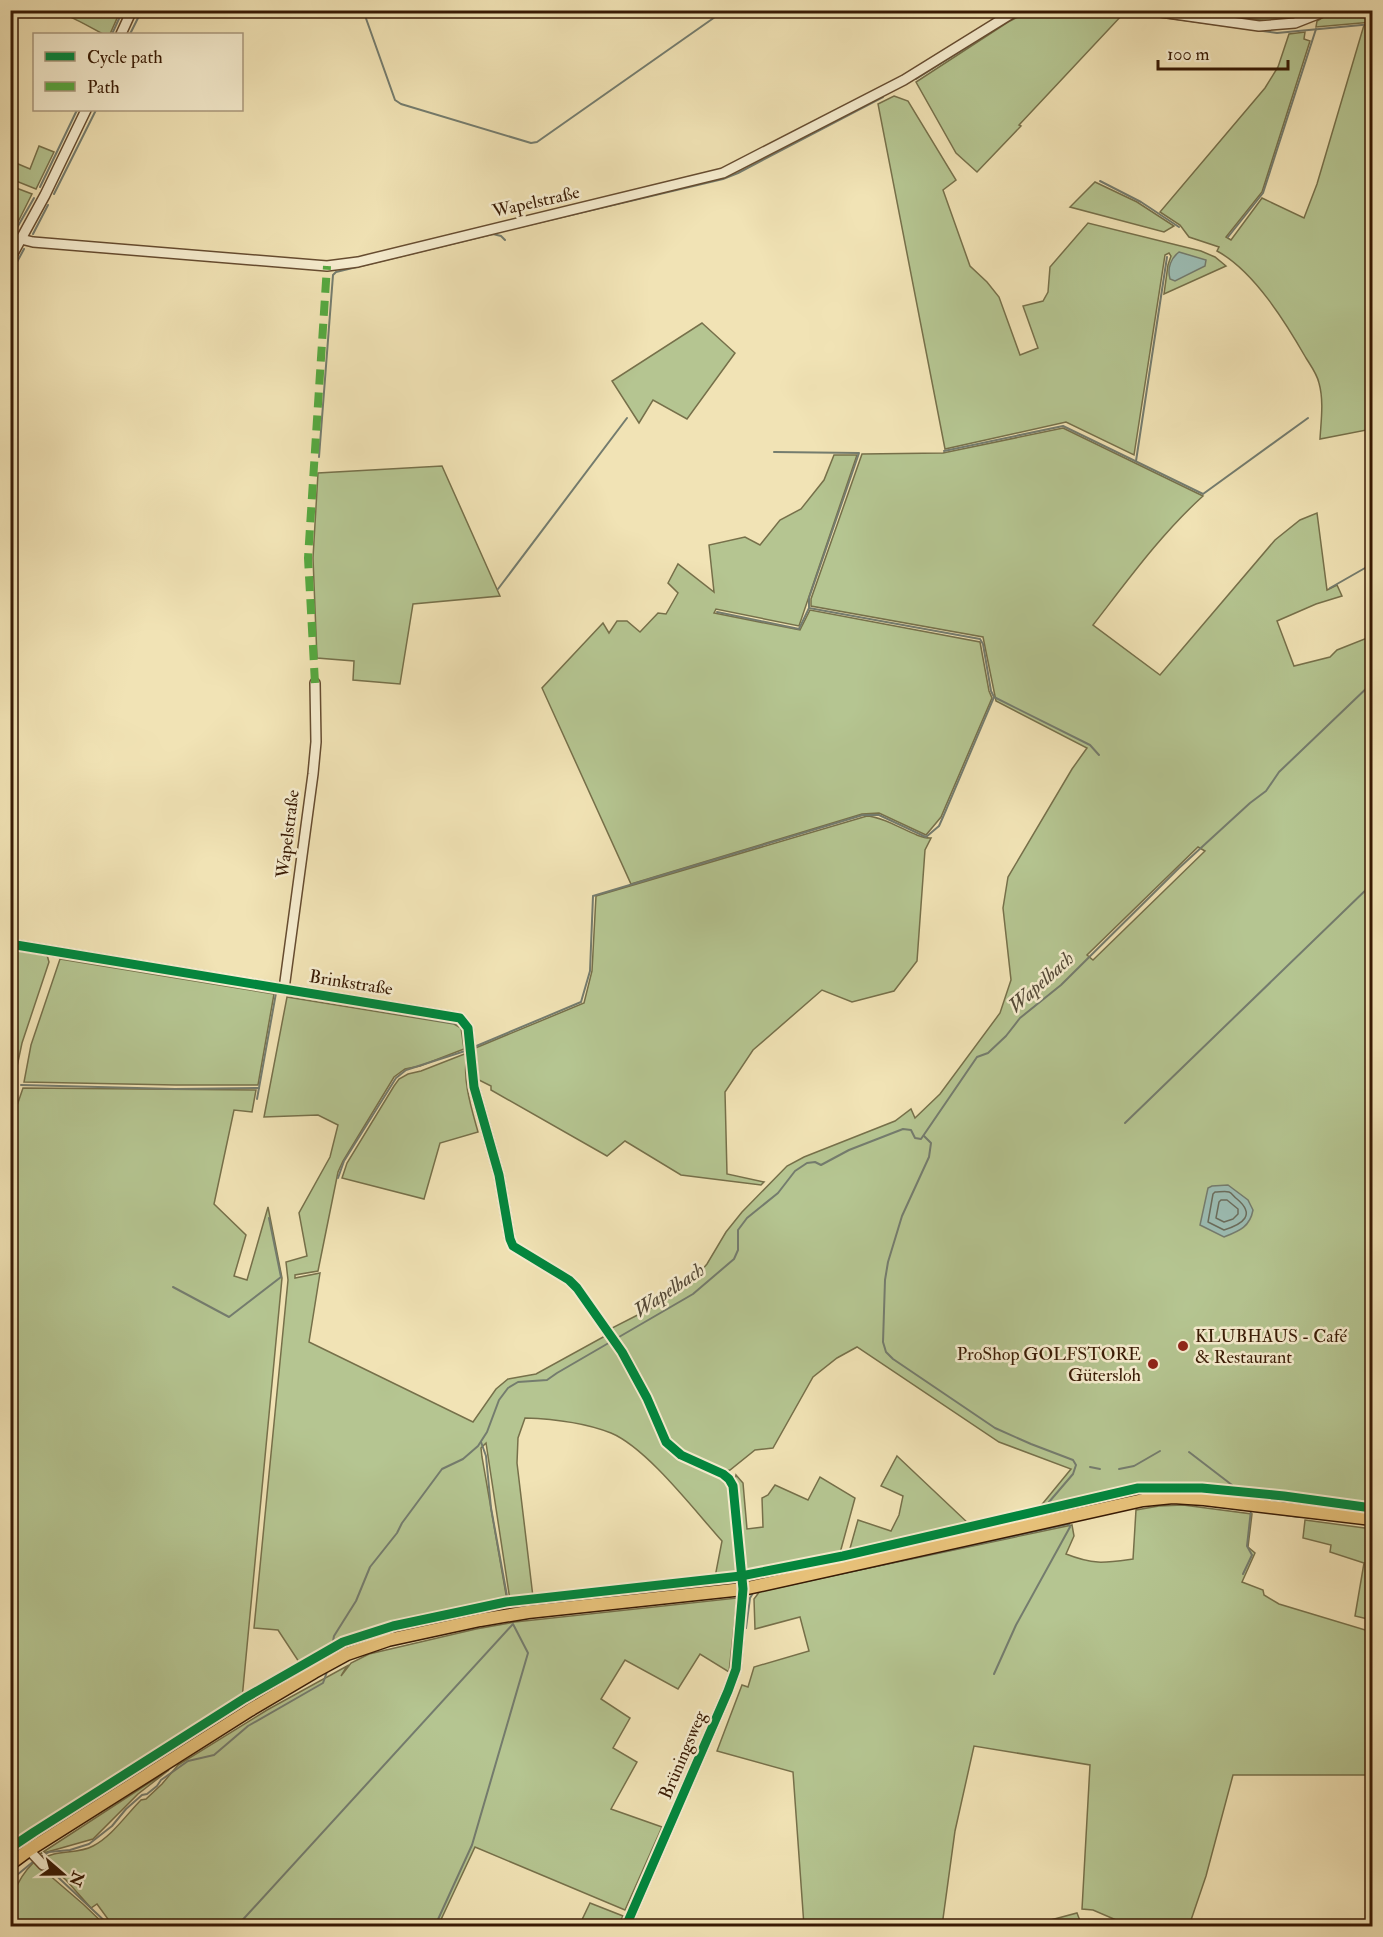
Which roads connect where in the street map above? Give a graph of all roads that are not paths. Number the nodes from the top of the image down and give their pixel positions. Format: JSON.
{"nodes":[{"id":1,"x":132,"y":10,"type":"edge"},
{"id":2,"x":1017,"y":10,"type":"edge"},
{"id":3,"x":1146,"y":10,"type":"edge"},
{"id":4,"x":1328,"y":10,"type":"edge"},
{"id":5,"x":121,"y":33,"type":"edge"},
{"id":6,"x":85,"y":111,"type":"edge"},
{"id":7,"x":21,"y":239,"type":"junction"},
{"id":8,"x":10,"y":259,"type":"edge"},
{"id":9,"x":315,"y":683,"type":"dead end"},
{"id":10,"x":10,"y":944,"type":"edge"},
{"id":11,"x":284,"y":989,"type":"junction"},
{"id":12,"x":510,"y":1239,"type":"dead end"},
{"id":13,"x":1372,"y":1519,"type":"edge"},
{"id":14,"x":743,"y":1589,"type":"junction"},
{"id":15,"x":29,"y":1850,"type":"junction"},
{"id":16,"x":10,"y":1864,"type":"edge"},
{"id":17,"x":43,"y":1865,"type":"dead end"},
{"id":18,"x":626,"y":1926,"type":"edge"}],
"edges":[{"from":1,"to":5,"type":"street"},
{"from":2,"to":7,"type":"street","name":"Wapelstraße"},
{"from":3,"to":4,"type":"street"},
{"from":6,"to":7,"type":"street"},
{"from":7,"to":8,"type":"street"},
{"from":9,"to":11,"type":"street","name":"Wapelstraße"},
{"from":10,"to":11,"type":"street","name":"Brinkstraße"},
{"from":11,"to":12,"type":"street","name":"Brinkstraße"},
{"from":13,"to":14,"type":"main road"},
{"from":14,"to":15,"type":"main road"},
{"from":14,"to":18,"type":"street","name":"Brüningsweg"},
{"from":15,"to":16,"type":"main road"},
{"from":15,"to":17,"type":"street"}]}
